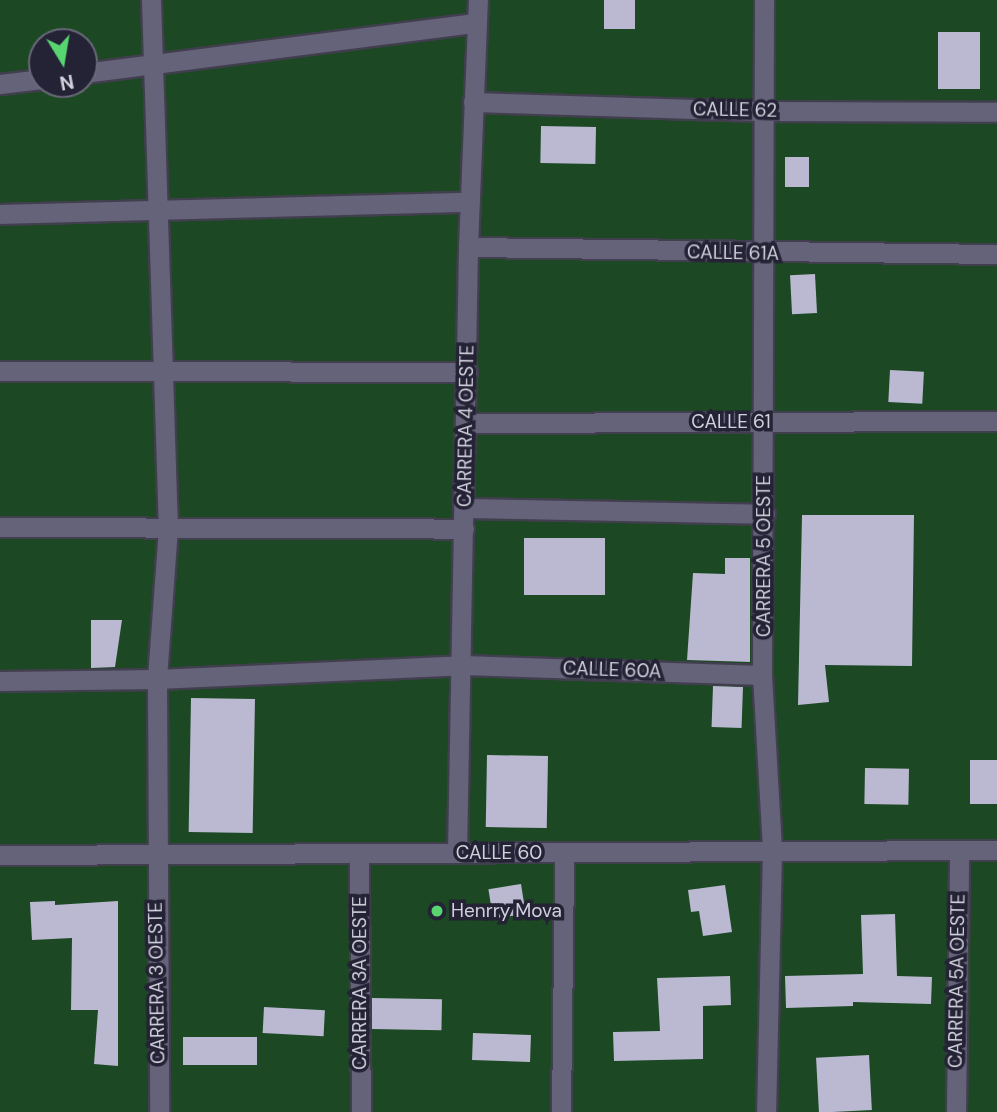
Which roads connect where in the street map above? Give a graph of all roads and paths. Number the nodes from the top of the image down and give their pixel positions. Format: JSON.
{"nodes":[{"id":1,"x":151,"y":0,"type":"edge"},
{"id":2,"x":478,"y":0,"type":"edge"},
{"id":3,"x":764,"y":0,"type":"edge"},
{"id":4,"x":477,"y":23,"type":"junction"},
{"id":5,"x":155,"y":64,"type":"junction"},
{"id":6,"x":98,"y":71,"type":"edge"},
{"id":7,"x":28,"y":81,"type":"edge"},
{"id":8,"x":0,"y":84,"type":"edge"},
{"id":9,"x":473,"y":102,"type":"junction"},
{"id":10,"x":766,"y":111,"type":"junction"},
{"id":11,"x":997,"y":112,"type":"edge"},
{"id":12,"x":470,"y":202,"type":"junction"},
{"id":13,"x":156,"y":211,"type":"junction"},
{"id":14,"x":0,"y":214,"type":"edge"},
{"id":15,"x":468,"y":247,"type":"junction"},
{"id":16,"x":766,"y":254,"type":"junction"},
{"id":17,"x":997,"y":254,"type":"edge"},
{"id":18,"x":161,"y":369,"type":"junction"},
{"id":19,"x":0,"y":371,"type":"edge"},
{"id":20,"x":467,"y":372,"type":"junction"},
{"id":21,"x":763,"y":421,"type":"junction"},
{"id":22,"x":997,"y":421,"type":"edge"},
{"id":23,"x":466,"y":423,"type":"junction"},
{"id":24,"x":464,"y":508,"type":"junction"},
{"id":25,"x":765,"y":514,"type":"junction"},
{"id":26,"x":0,"y":527,"type":"edge"},
{"id":27,"x":168,"y":528,"type":"junction"},
{"id":28,"x":464,"y":529,"type":"junction"},
{"id":29,"x":463,"y":665,"type":"junction"},
{"id":30,"x":762,"y":675,"type":"junction"},
{"id":31,"x":157,"y":679,"type":"junction"},
{"id":32,"x":0,"y":681,"type":"edge"},
{"id":33,"x":959,"y":850,"type":"junction"},
{"id":34,"x":997,"y":850,"type":"edge"},
{"id":35,"x":772,"y":851,"type":"junction"},
{"id":36,"x":564,"y":852,"type":"junction"},
{"id":37,"x":359,"y":853,"type":"junction"},
{"id":38,"x":457,"y":853,"type":"junction"},
{"id":39,"x":156,"y":854,"type":"junction"},
{"id":40,"x":0,"y":855,"type":"edge"},
{"id":41,"x":159,"y":1112,"type":"edge"},
{"id":42,"x":361,"y":1112,"type":"edge"},
{"id":43,"x":561,"y":1112,"type":"edge"},
{"id":44,"x":766,"y":1112,"type":"edge"},
{"id":45,"x":956,"y":1112,"type":"edge"}],
"edges":[{"from":1,"to":5,"type":"street","name":"CARRERA 3 OESTE"},
{"from":2,"to":4,"type":"street","name":"CARRERA 4 OESTE"},
{"from":3,"to":10,"type":"street","name":"CARRERA 5 OESTE"},
{"from":4,"to":5,"type":"street"},
{"from":4,"to":9,"type":"street","name":"CARRERA 4 OESTE"},
{"from":5,"to":6,"type":"street"},
{"from":5,"to":13,"type":"street","name":"CARRERA 3 OESTE"},
{"from":7,"to":8,"type":"street"},
{"from":9,"to":10,"type":"street","name":"CALLE 62"},
{"from":9,"to":12,"type":"street","name":"CARRERA 4 OESTE"},
{"from":10,"to":11,"type":"street","name":"CALLE 62"},
{"from":10,"to":16,"type":"street","name":"CARRERA 5 OESTE"},
{"from":12,"to":13,"type":"street"},
{"from":12,"to":15,"type":"street","name":"CARRERA 4 OESTE"},
{"from":13,"to":14,"type":"street"},
{"from":13,"to":18,"type":"street","name":"CARRERA 3 OESTE"},
{"from":15,"to":16,"type":"street","name":"CALLE 61A"},
{"from":15,"to":20,"type":"street","name":"CARRERA 4 OESTE"},
{"from":16,"to":17,"type":"street","name":"CALLE 61A"},
{"from":16,"to":21,"type":"street","name":"CARRERA 5 OESTE"},
{"from":18,"to":19,"type":"street"},
{"from":18,"to":20,"type":"street"},
{"from":18,"to":27,"type":"street","name":"CARRERA 3 OESTE"},
{"from":20,"to":23,"type":"street","name":"CARRERA 4 OESTE"},
{"from":21,"to":22,"type":"street","name":"CALLE 61"},
{"from":21,"to":23,"type":"street","name":"CALLE 61"},
{"from":21,"to":25,"type":"street","name":"CARRERA 5 OESTE"},
{"from":23,"to":24,"type":"street","name":"CARRERA 4 OESTE"},
{"from":24,"to":25,"type":"street"},
{"from":24,"to":28,"type":"street","name":"CARRERA 4 OESTE"},
{"from":25,"to":30,"type":"street","name":"CARRERA 5 OESTE"},
{"from":26,"to":27,"type":"street"},
{"from":27,"to":28,"type":"street"},
{"from":27,"to":31,"type":"street","name":"CARRERA 3 OESTE"},
{"from":28,"to":29,"type":"street","name":"CARRERA 4 OESTE"},
{"from":29,"to":30,"type":"street","name":"CALLE 60A"},
{"from":29,"to":31,"type":"street","name":"CALLE 60A"},
{"from":29,"to":38,"type":"street","name":"CARRERA 4 OESTE"},
{"from":30,"to":35,"type":"street","name":"CARRERA 5 OESTE"},
{"from":31,"to":32,"type":"street","name":"CALLE 60A"},
{"from":31,"to":39,"type":"street","name":"CARRERA 3 OESTE"},
{"from":33,"to":34,"type":"street","name":"CALLE 60"},
{"from":33,"to":35,"type":"street","name":"CALLE 60"},
{"from":33,"to":45,"type":"street","name":"CARRERA 5A OESTE"},
{"from":35,"to":36,"type":"street","name":"CALLE 60"},
{"from":35,"to":44,"type":"street","name":"CARRERA 5 OESTE"},
{"from":36,"to":38,"type":"street","name":"CALLE 60"},
{"from":36,"to":43,"type":"street"},
{"from":37,"to":38,"type":"street","name":"CALLE 60"},
{"from":37,"to":39,"type":"street","name":"CALLE 60"},
{"from":37,"to":42,"type":"street","name":"CARRERA 3A OESTE"},
{"from":39,"to":40,"type":"street","name":"CALLE 60"},
{"from":39,"to":41,"type":"street","name":"CARRERA 3 OESTE"}]}
